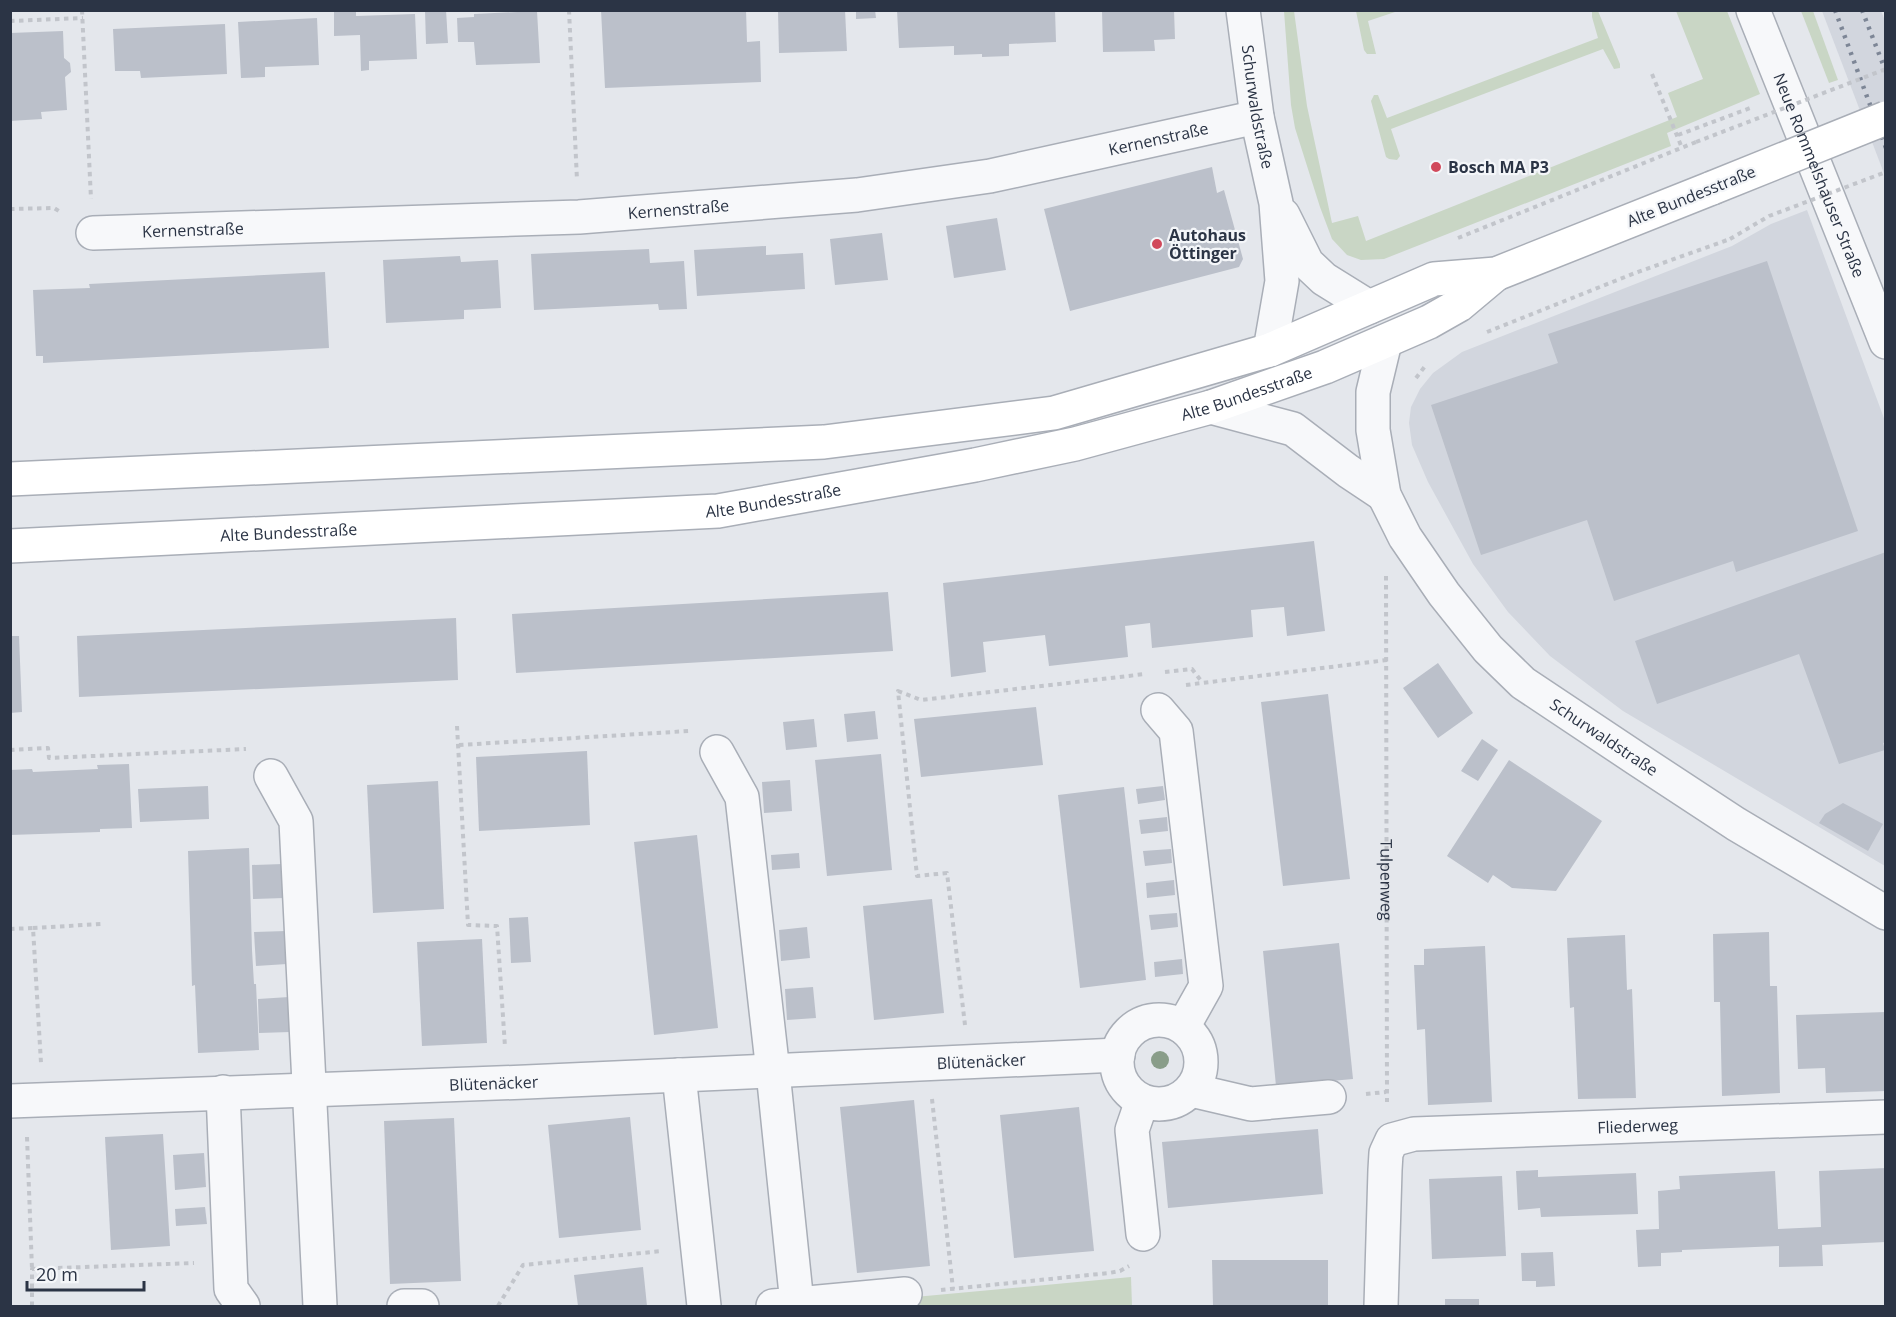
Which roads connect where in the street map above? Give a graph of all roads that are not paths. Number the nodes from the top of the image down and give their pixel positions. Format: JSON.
{"nodes":[{"id":1,"x":1243,"y":10,"type":"edge"},
{"id":2,"x":1754,"y":10,"type":"edge"},
{"id":3,"x":1257,"y":117,"type":"junction"},
{"id":4,"x":1886,"y":118,"type":"edge"},
{"id":5,"x":1276,"y":202,"type":"junction"},
{"id":6,"x":93,"y":233,"type":"road end"},
{"id":7,"x":1496,"y":274,"type":"junction"},
{"id":8,"x":1368,"y":307,"type":"junction"},
{"id":9,"x":1384,"y":342,"type":"junction"},
{"id":10,"x":1886,"y":342,"type":"edge"},
{"id":11,"x":1270,"y":350,"type":"junction"},
{"id":12,"x":1211,"y":406,"type":"junction"},
{"id":13,"x":10,"y":479,"type":"edge"},
{"id":14,"x":1384,"y":495,"type":"junction"},
{"id":15,"x":10,"y":546,"type":"edge"},
{"id":16,"x":1158,"y":710,"type":"road end"},
{"id":17,"x":717,"y":752,"type":"dead end"},
{"id":18,"x":264,"y":762,"type":"road end"},
{"id":19,"x":1886,"y":913,"type":"edge"},
{"id":20,"x":1183,"y":1027,"type":"junction"},
{"id":21,"x":1118,"y":1055,"type":"junction"},
{"id":22,"x":773,"y":1072,"type":"junction"},
{"id":23,"x":679,"y":1075,"type":"junction"},
{"id":24,"x":310,"y":1089,"type":"junction"},
{"id":25,"x":1191,"y":1090,"type":"junction"},
{"id":26,"x":223,"y":1092,"type":"junction"},
{"id":27,"x":1329,"y":1097,"type":"dead end"},
{"id":28,"x":26,"y":1100,"type":"edge"},
{"id":29,"x":1142,"y":1101,"type":"junction"},
{"id":30,"x":1886,"y":1118,"type":"edge"},
{"id":31,"x":1143,"y":1234,"type":"road end"},
{"id":32,"x":905,"y":1294,"type":"road end"},
{"id":33,"x":785,"y":1305,"type":"edge"},
{"id":34,"x":243,"y":1306,"type":"edge"},
{"id":35,"x":320,"y":1306,"type":"edge"},
{"id":36,"x":404,"y":1306,"type":"edge"},
{"id":37,"x":422,"y":1306,"type":"edge"},
{"id":38,"x":704,"y":1306,"type":"edge"},
{"id":39,"x":1381,"y":1306,"type":"edge"}],
"edges":[{"from":1,"to":3,"type":"street","name":"Schurwaldstraße"},
{"from":2,"to":10,"type":"street","name":"Neue Rommelshauser Straße"},
{"from":3,"to":5,"type":"street","name":"Schurwaldstraße"},
{"from":3,"to":6,"type":"street","name":"Kernenstraße"},
{"from":4,"to":7,"type":"main road","name":"Alte Bundesstraße","bridge":true},
{"from":5,"to":8,"type":"street","name":"Schurwaldstraße"},
{"from":5,"to":11,"type":"street","name":"Schurwaldstraße"},
{"from":7,"to":8,"type":"main road","name":"Alte Bundesstraße"},
{"from":7,"to":9,"type":"main road","name":"Alte Bundesstraße"},
{"from":8,"to":11,"type":"main road","name":"Alte Bundesstraße"},
{"from":9,"to":12,"type":"main road","name":"Alte Bundesstraße"},
{"from":9,"to":14,"type":"street","name":"Schurwaldstraße"},
{"from":11,"to":13,"type":"main road","name":"Alte Bundesstraße"},
{"from":12,"to":14,"type":"street","name":"Schurwaldstraße"},
{"from":12,"to":15,"type":"main road","name":"Alte Bundesstraße"},
{"from":14,"to":19,"type":"street","name":"Schurwaldstraße"},
{"from":16,"to":20,"type":"street"},
{"from":17,"to":22,"type":"street"},
{"from":18,"to":24,"type":"street"},
{"from":20,"to":21,"type":"street"},
{"from":20,"to":25,"type":"street"},
{"from":21,"to":22,"type":"street","name":"Blütenäcker"},
{"from":21,"to":29,"type":"street"},
{"from":22,"to":23,"type":"street","name":"Blütenäcker"},
{"from":22,"to":33,"type":"street"},
{"from":23,"to":24,"type":"street","name":"Blütenäcker"},
{"from":23,"to":38,"type":"street"},
{"from":24,"to":26,"type":"street","name":"Blütenäcker"},
{"from":24,"to":35,"type":"street"},
{"from":25,"to":27,"type":"street"},
{"from":25,"to":29,"type":"street"},
{"from":26,"to":28,"type":"street","name":"Blütenäcker"},
{"from":26,"to":34,"type":"street"},
{"from":29,"to":31,"type":"street"},
{"from":30,"to":39,"type":"street","name":"Fliederweg"},
{"from":32,"to":33,"type":"street"},
{"from":36,"to":37,"type":"street"}]}
